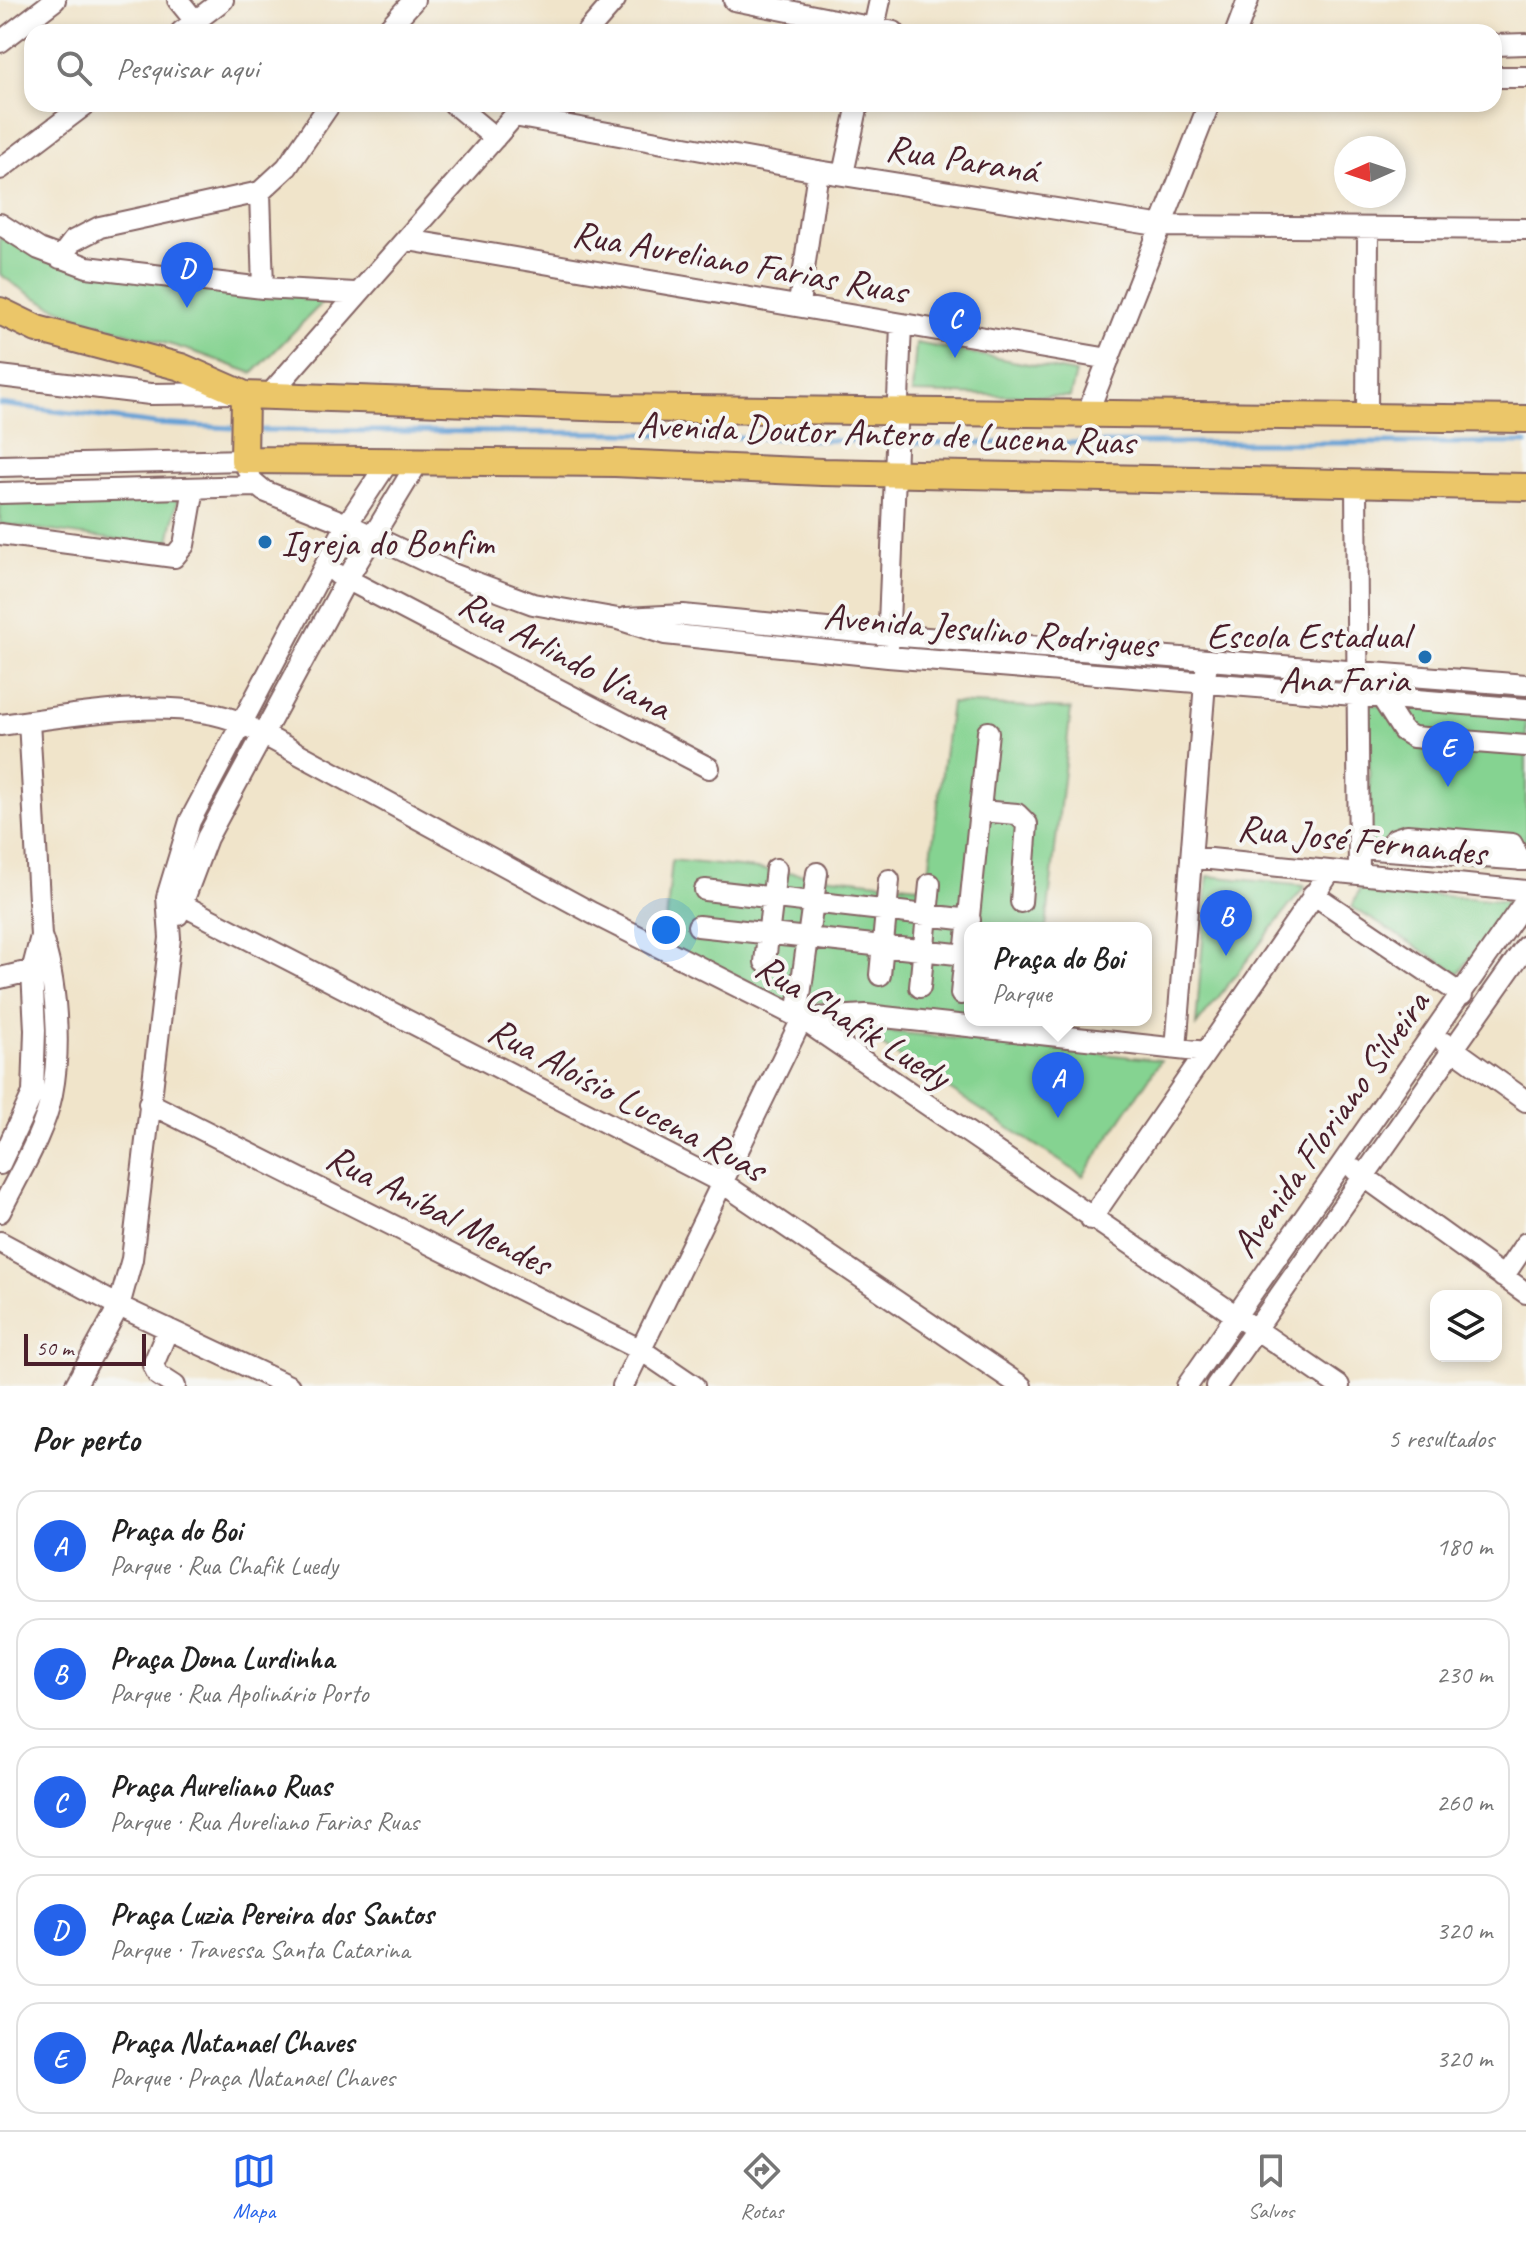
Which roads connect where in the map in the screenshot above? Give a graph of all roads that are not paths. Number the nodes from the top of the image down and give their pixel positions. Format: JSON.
{"nodes":[{"id":1,"x":55,"y":0,"type":"edge"},
{"id":2,"x":178,"y":0,"type":"edge"},
{"id":3,"x":223,"y":0,"type":"edge"},
{"id":4,"x":414,"y":0,"type":"edge"},
{"id":5,"x":615,"y":0,"type":"edge"},
{"id":6,"x":734,"y":0,"type":"edge"},
{"id":7,"x":880,"y":0,"type":"edge"},
{"id":8,"x":1248,"y":0,"type":"edge"},
{"id":9,"x":187,"y":24,"type":"edge"},
{"id":10,"x":192,"y":24,"type":"edge"},
{"id":11,"x":392,"y":24,"type":"edge"},
{"id":12,"x":594,"y":24,"type":"edge"},
{"id":13,"x":847,"y":24,"type":"edge"},
{"id":14,"x":880,"y":24,"type":"edge"},
{"id":15,"x":1239,"y":24,"type":"edge"},
{"id":16,"x":0,"y":42,"type":"edge"},
{"id":17,"x":1526,"y":44,"type":"edge"},
{"id":18,"x":1502,"y":45,"type":"edge"},
{"id":19,"x":1502,"y":77,"type":"edge"},
{"id":20,"x":1526,"y":77,"type":"edge"},
{"id":21,"x":75,"y":112,"type":"edge"},
{"id":22,"x":325,"y":112,"type":"edge"},
{"id":23,"x":464,"y":112,"type":"edge"},
{"id":24,"x":518,"y":112,"type":"edge"},
{"id":25,"x":530,"y":112,"type":"edge"},
{"id":26,"x":856,"y":112,"type":"edge"},
{"id":27,"x":1206,"y":112,"type":"edge"},
{"id":28,"x":495,"y":138,"type":"junction"},
{"id":29,"x":0,"y":169,"type":"edge"},
{"id":30,"x":818,"y":171,"type":"junction"},
{"id":31,"x":843,"y":174,"type":"junction"},
{"id":32,"x":260,"y":192,"type":"junction"},
{"id":33,"x":0,"y":224,"type":"edge"},
{"id":34,"x":1163,"y":226,"type":"junction"},
{"id":35,"x":1526,"y":229,"type":"edge"},
{"id":36,"x":1368,"y":230,"type":"junction"},
{"id":37,"x":408,"y":240,"type":"junction"},
{"id":38,"x":60,"y":258,"type":"junction"},
{"id":39,"x":263,"y":288,"type":"junction"},
{"id":40,"x":355,"y":293,"type":"junction"},
{"id":41,"x":799,"y":304,"type":"junction"},
{"id":42,"x":0,"y":311,"type":"edge"},
{"id":43,"x":901,"y":325,"type":"junction"},
{"id":44,"x":1109,"y":359,"type":"junction"},
{"id":45,"x":0,"y":376,"type":"edge"},
{"id":46,"x":250,"y":394,"type":"junction"},
{"id":47,"x":899,"y":413,"type":"junction"},
{"id":48,"x":1087,"y":414,"type":"junction"},
{"id":49,"x":1367,"y":417,"type":"junction"},
{"id":50,"x":1526,"y":419,"type":"edge"},
{"id":51,"x":244,"y":460,"type":"junction"},
{"id":52,"x":388,"y":462,"type":"junction"},
{"id":53,"x":418,"y":462,"type":"junction"},
{"id":54,"x":0,"y":466,"type":"edge"},
{"id":55,"x":896,"y":473,"type":"junction"},
{"id":56,"x":1356,"y":484,"type":"junction"},
{"id":57,"x":256,"y":486,"type":"junction"},
{"id":58,"x":1526,"y":487,"type":"edge"},
{"id":59,"x":194,"y":488,"type":"junction"},
{"id":60,"x":0,"y":493,"type":"edge"},
{"id":61,"x":347,"y":524,"type":"junction"},
{"id":62,"x":0,"y":534,"type":"edge"},
{"id":63,"x":372,"y":537,"type":"junction"},
{"id":64,"x":325,"y":567,"type":"junction"},
{"id":65,"x":347,"y":579,"type":"junction"},
{"id":66,"x":618,"y":619,"type":"junction"},
{"id":67,"x":889,"y":635,"type":"junction"},
{"id":68,"x":888,"y":657,"type":"junction"},
{"id":69,"x":1207,"y":659,"type":"junction"},
{"id":70,"x":1358,"y":670,"type":"junction"},
{"id":71,"x":1206,"y":682,"type":"junction"},
{"id":72,"x":1526,"y":685,"type":"edge"},
{"id":73,"x":1357,"y":696,"type":"junction"},
{"id":74,"x":1382,"y":698,"type":"junction"},
{"id":75,"x":1526,"y":709,"type":"edge"},
{"id":76,"x":29,"y":721,"type":"junction"},
{"id":77,"x":242,"y":723,"type":"junction"},
{"id":78,"x":0,"y":725,"type":"edge"},
{"id":79,"x":988,"y":732,"type":"dead end"},
{"id":80,"x":262,"y":736,"type":"junction"},
{"id":81,"x":1526,"y":746,"type":"edge"},
{"id":82,"x":709,"y":768,"type":"dead end"},
{"id":83,"x":980,"y":811,"type":"junction"},
{"id":84,"x":1359,"y":848,"type":"junction"},
{"id":85,"x":1191,"y":857,"type":"junction"},
{"id":86,"x":1523,"y":860,"type":"edge"},
{"id":87,"x":776,"y":869,"type":"dead end"},
{"id":88,"x":1330,"y":872,"type":"junction"},
{"id":89,"x":817,"y":873,"type":"dead end"},
{"id":90,"x":1359,"y":874,"type":"junction"},
{"id":91,"x":889,"y":880,"type":"dead end"},
{"id":92,"x":930,"y":884,"type":"dead end"},
{"id":93,"x":705,"y":890,"type":"dead end"},
{"id":94,"x":1526,"y":891,"type":"edge"},
{"id":95,"x":1313,"y":894,"type":"junction"},
{"id":96,"x":773,"y":898,"type":"junction"},
{"id":97,"x":1526,"y":900,"type":"edge"},
{"id":98,"x":174,"y":901,"type":"junction"},
{"id":99,"x":813,"y":902,"type":"junction"},
{"id":100,"x":1021,"y":902,"type":"dead end"},
{"id":101,"x":886,"y":911,"type":"junction"},
{"id":102,"x":927,"y":915,"type":"junction"},
{"id":103,"x":970,"y":920,"type":"joint"},
{"id":104,"x":698,"y":926,"type":"dead end"},
{"id":105,"x":769,"y":933,"type":"junction"},
{"id":106,"x":808,"y":938,"type":"junction"},
{"id":107,"x":882,"y":946,"type":"junction"},
{"id":108,"x":1526,"y":946,"type":"edge"},
{"id":109,"x":923,"y":950,"type":"junction"},
{"id":110,"x":964,"y":955,"type":"edge"},
{"id":111,"x":765,"y":962,"type":"dead end"},
{"id":112,"x":42,"y":969,"type":"junction"},
{"id":113,"x":964,"y":971,"type":"edge"},
{"id":114,"x":880,"y":975,"type":"dead end"},
{"id":115,"x":0,"y":978,"type":"edge"},
{"id":116,"x":920,"y":987,"type":"dead end"},
{"id":117,"x":961,"y":994,"type":"dead end"},
{"id":118,"x":1462,"y":995,"type":"junction"},
{"id":119,"x":799,"y":1018,"type":"junction"},
{"id":120,"x":964,"y":1026,"type":"edge"},
{"id":121,"x":966,"y":1026,"type":"edge"},
{"id":122,"x":1433,"y":1035,"type":"junction"},
{"id":123,"x":1176,"y":1049,"type":"junction"},
{"id":124,"x":1455,"y":1050,"type":"junction"},
{"id":125,"x":1206,"y":1052,"type":"junction"},
{"id":126,"x":1526,"y":1101,"type":"edge"},
{"id":127,"x":149,"y":1103,"type":"junction"},
{"id":128,"x":1346,"y":1162,"type":"junction"},
{"id":129,"x":0,"y":1164,"type":"edge"},
{"id":130,"x":1364,"y":1177,"type":"junction"},
{"id":131,"x":721,"y":1182,"type":"junction"},
{"id":132,"x":0,"y":1212,"type":"edge"},
{"id":133,"x":1091,"y":1219,"type":"junction"},
{"id":134,"x":0,"y":1242,"type":"edge"},
{"id":135,"x":1526,"y":1243,"type":"edge"},
{"id":136,"x":1503,"y":1277,"type":"junction"},
{"id":137,"x":1526,"y":1293,"type":"edge"},
{"id":138,"x":119,"y":1306,"type":"junction"},
{"id":139,"x":1236,"y":1315,"type":"junction"},
{"id":140,"x":1255,"y":1328,"type":"junction"},
{"id":141,"x":168,"y":1329,"type":"junction"},
{"id":142,"x":641,"y":1350,"type":"junction"},
{"id":143,"x":285,"y":1385,"type":"edge"},
{"id":144,"x":75,"y":1386,"type":"edge"},
{"id":145,"x":175,"y":1386,"type":"edge"},
{"id":146,"x":623,"y":1386,"type":"edge"},
{"id":147,"x":694,"y":1386,"type":"edge"},
{"id":148,"x":1021,"y":1386,"type":"edge"},
{"id":149,"x":1187,"y":1386,"type":"edge"},
{"id":150,"x":1216,"y":1386,"type":"edge"},
{"id":151,"x":1339,"y":1386,"type":"edge"}],
"edges":[{"from":1,"to":16,"type":"street"},
{"from":2,"to":9,"type":"street"},
{"from":3,"to":10,"type":"street"},
{"from":4,"to":11,"type":"street"},
{"from":5,"to":12,"type":"street"},
{"from":6,"to":13,"type":"street"},
{"from":7,"to":14,"type":"street"},
{"from":8,"to":15,"type":"street"},
{"from":17,"to":18,"type":"street"},
{"from":19,"to":20,"type":"street"},
{"from":21,"to":29,"type":"street"},
{"from":22,"to":32,"type":"street"},
{"from":23,"to":28,"type":"street"},
{"from":24,"to":28,"type":"street"},
{"from":25,"to":30,"type":"street","name":"Rua Paraná"},
{"from":26,"to":31,"type":"street"},
{"from":27,"to":34,"type":"street"},
{"from":28,"to":37,"type":"street"},
{"from":30,"to":31,"type":"street","name":"Rua Paraná"},
{"from":30,"to":41,"type":"street"},
{"from":31,"to":34,"type":"street","name":"Rua Paraná"},
{"from":32,"to":38,"type":"street"},
{"from":32,"to":39,"type":"street"},
{"from":33,"to":38,"type":"street"},
{"from":34,"to":36,"type":"street","name":"Rua Paraná"},
{"from":34,"to":44,"type":"street"},
{"from":35,"to":36,"type":"street","name":"Rua Paraná"},
{"from":36,"to":49,"type":"street"},
{"from":37,"to":40,"type":"street"},
{"from":37,"to":41,"type":"street","name":"Rua Aureliano Farias Ruas"},
{"from":38,"to":39,"type":"street"},
{"from":39,"to":40,"type":"street"},
{"from":40,"to":46,"type":"street"},
{"from":41,"to":43,"type":"street","name":"Rua Aureliano Farias Ruas"},
{"from":42,"to":46,"type":"main road"},
{"from":43,"to":44,"type":"street","name":"Rua Aureliano Farias Ruas"},
{"from":43,"to":47,"type":"street"},
{"from":44,"to":48,"type":"street"},
{"from":45,"to":46,"type":"street"},
{"from":46,"to":47,"type":"main road","name":"Avenida Doutor Antero de Lucena Ruas"},
{"from":46,"to":51,"type":"main road"},
{"from":47,"to":48,"type":"main road","name":"Avenida Doutor Antero de Lucena Ruas"},
{"from":47,"to":55,"type":"street"},
{"from":48,"to":49,"type":"main road","name":"Avenida Doutor Antero de Lucena Ruas"},
{"from":49,"to":50,"type":"main road","name":"Avenida Doutor Antero de Lucena Ruas"},
{"from":51,"to":52,"type":"main road","name":"Avenida Doutor Antero de Lucena Ruas"},
{"from":51,"to":54,"type":"street"},
{"from":51,"to":57,"type":"street"},
{"from":52,"to":53,"type":"main road","name":"Avenida Doutor Antero de Lucena Ruas"},
{"from":52,"to":61,"type":"street"},
{"from":53,"to":55,"type":"main road","name":"Avenida Doutor Antero de Lucena Ruas"},
{"from":53,"to":63,"type":"street"},
{"from":55,"to":56,"type":"main road","name":"Avenida Doutor Antero de Lucena Ruas"},
{"from":55,"to":67,"type":"street"},
{"from":56,"to":58,"type":"main road","name":"Avenida Doutor Antero de Lucena Ruas"},
{"from":56,"to":70,"type":"street"},
{"from":57,"to":59,"type":"street"},
{"from":57,"to":61,"type":"street","name":"Avenida Jesulino Rodrigues"},
{"from":59,"to":60,"type":"street"},
{"from":59,"to":62,"type":"street"},
{"from":61,"to":63,"type":"street","name":"Avenida Jesulino Rodrigues"},
{"from":61,"to":64,"type":"street"},
{"from":63,"to":65,"type":"street"},
{"from":63,"to":66,"type":"street","name":"Avenida Jesulino Rodrigues"},
{"from":64,"to":65,"type":"street","name":"Rua Arlindo Viana"},
{"from":64,"to":77,"type":"street"},
{"from":65,"to":80,"type":"street"},
{"from":65,"to":82,"type":"street","name":"Rua Arlindo Viana"},
{"from":66,"to":67,"type":"street","name":"Avenida Jesulino Rodrigues"},
{"from":66,"to":68,"type":"street","name":"Avenida Jesulino Rodrigues"},
{"from":67,"to":68,"type":"street"},
{"from":67,"to":69,"type":"street","name":"Avenida Jesulino Rodrigues"},
{"from":68,"to":71,"type":"street","name":"Avenida Jesulino Rodrigues"},
{"from":69,"to":70,"type":"street","name":"Avenida Jesulino Rodrigues"},
{"from":69,"to":71,"type":"street"},
{"from":70,"to":72,"type":"street","name":"Avenida Jesulino Rodrigues"},
{"from":70,"to":73,"type":"street"},
{"from":71,"to":73,"type":"street","name":"Avenida Jesulino Rodrigues"},
{"from":71,"to":85,"type":"street"},
{"from":73,"to":74,"type":"street","name":"Avenida Jesulino Rodrigues"},
{"from":73,"to":84,"type":"street"},
{"from":74,"to":75,"type":"street","name":"Avenida Jesulino Rodrigues"},
{"from":74,"to":81,"type":"street"},
{"from":76,"to":77,"type":"street","name":"Rua Chafik Luedy"},
{"from":76,"to":78,"type":"street","name":"Rua Chafik Luedy"},
{"from":76,"to":112,"type":"street"},
{"from":77,"to":80,"type":"street","name":"Rua Chafik Luedy"},
{"from":77,"to":98,"type":"street"},
{"from":79,"to":83,"type":"street"},
{"from":80,"to":98,"type":"street"},
{"from":80,"to":119,"type":"street","name":"Rua Chafik Luedy"},
{"from":83,"to":100,"type":"street"},
{"from":83,"to":103,"type":"street"},
{"from":84,"to":86,"type":"street"},
{"from":84,"to":90,"type":"street"},
{"from":85,"to":88,"type":"street","name":"Rua José Fernandes"},
{"from":85,"to":123,"type":"street"},
{"from":87,"to":96,"type":"street"},
{"from":88,"to":90,"type":"street","name":"Rua José Fernandes"},
{"from":88,"to":95,"type":"street"},
{"from":89,"to":99,"type":"street"},
{"from":90,"to":94,"type":"street","name":"Rua José Fernandes"},
{"from":91,"to":101,"type":"street"},
{"from":92,"to":102,"type":"street"},
{"from":93,"to":96,"type":"street"},
{"from":95,"to":118,"type":"street"},
{"from":95,"to":125,"type":"street"},
{"from":96,"to":99,"type":"street"},
{"from":96,"to":105,"type":"street"},
{"from":97,"to":118,"type":"street","name":"Avenida Floriano Silveira"},
{"from":98,"to":127,"type":"street"},
{"from":98,"to":131,"type":"street","name":"Rua Aloísio Lucena Ruas"},
{"from":99,"to":101,"type":"street"},
{"from":99,"to":106,"type":"street"},
{"from":101,"to":102,"type":"street"},
{"from":101,"to":107,"type":"street"},
{"from":102,"to":103,"type":"street"},
{"from":102,"to":109,"type":"street"},
{"from":104,"to":105,"type":"street"},
{"from":105,"to":106,"type":"street"},
{"from":105,"to":111,"type":"street"},
{"from":106,"to":107,"type":"street"},
{"from":106,"to":119,"type":"street"},
{"from":107,"to":109,"type":"street"},
{"from":107,"to":114,"type":"street"},
{"from":108,"to":124,"type":"street","name":"Avenida Floriano Silveira"},
{"from":109,"to":110,"type":"street"},
{"from":109,"to":116,"type":"street"},
{"from":112,"to":115,"type":"street"},
{"from":112,"to":129,"type":"street"},
{"from":112,"to":132,"type":"street"},
{"from":113,"to":117,"type":"street"},
{"from":118,"to":122,"type":"street","name":"Avenida Floriano Silveira"},
{"from":119,"to":120,"type":"street"},
{"from":119,"to":131,"type":"street"},
{"from":119,"to":133,"type":"street","name":"Rua Chafik Luedy"},
{"from":121,"to":123,"type":"street"},
{"from":122,"to":124,"type":"street"},
{"from":122,"to":128,"type":"street","name":"Avenida Floriano Silveira"},
{"from":123,"to":125,"type":"street"},
{"from":124,"to":126,"type":"street"},
{"from":124,"to":130,"type":"street","name":"Avenida Floriano Silveira"},
{"from":125,"to":133,"type":"street"},
{"from":127,"to":138,"type":"street"},
{"from":127,"to":142,"type":"street","name":"Rua Aníbal Mendes"},
{"from":128,"to":130,"type":"street"},
{"from":128,"to":139,"type":"street","name":"Avenida Floriano Silveira"},
{"from":130,"to":136,"type":"street"},
{"from":130,"to":140,"type":"street","name":"Avenida Floriano Silveira"},
{"from":131,"to":142,"type":"street"},
{"from":131,"to":148,"type":"street","name":"Rua Aloísio Lucena Ruas"},
{"from":133,"to":139,"type":"street","name":"Rua Chafik Luedy"},
{"from":134,"to":138,"type":"street"},
{"from":135,"to":136,"type":"street"},
{"from":136,"to":137,"type":"street"},
{"from":138,"to":141,"type":"street"},
{"from":138,"to":144,"type":"street"},
{"from":139,"to":140,"type":"street","name":"Rua Chafik Luedy"},
{"from":139,"to":149,"type":"street","name":"Avenida Floriano Silveira"},
{"from":140,"to":150,"type":"street","name":"Avenida Floriano Silveira"},
{"from":140,"to":151,"type":"street","name":"Rua Chafik Luedy"},
{"from":141,"to":143,"type":"street"},
{"from":141,"to":145,"type":"street"},
{"from":142,"to":146,"type":"street"},
{"from":142,"to":147,"type":"street","name":"Rua Aníbal Mendes"}]}
